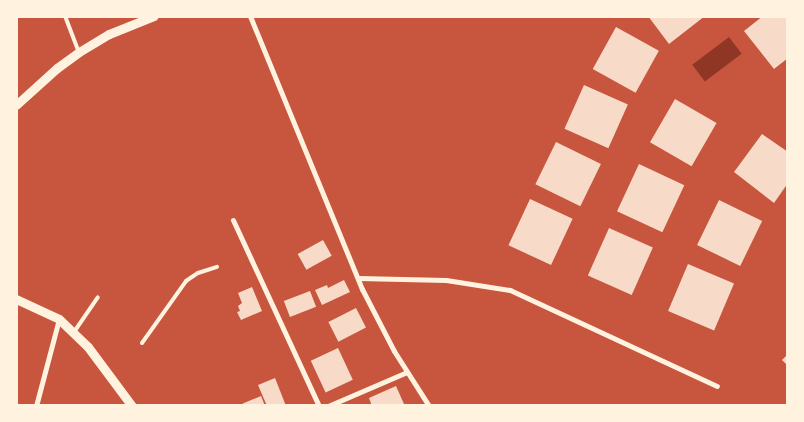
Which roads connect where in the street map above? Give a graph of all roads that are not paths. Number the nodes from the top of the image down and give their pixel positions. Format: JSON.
{"nodes":[{"id":1,"x":65,"y":16,"type":"edge"},
{"id":2,"x":154,"y":16,"type":"edge"},
{"id":3,"x":250,"y":16,"type":"edge"},
{"id":4,"x":79,"y":52,"type":"junction"},
{"id":5,"x":16,"y":105,"type":"edge"},
{"id":6,"x":233,"y":220,"type":"dead end"},
{"id":7,"x":217,"y":268,"type":"dead end"},
{"id":8,"x":358,"y":278,"type":"junction"},
{"id":9,"x":98,"y":297,"type":"dead end"},
{"id":10,"x":16,"y":299,"type":"edge"},
{"id":11,"x":59,"y":320,"type":"junction"},
{"id":12,"x":73,"y":333,"type":"junction"},
{"id":13,"x":142,"y":344,"type":"dead end"},
{"id":14,"x":407,"y":372,"type":"junction"},
{"id":15,"x":717,"y":386,"type":"dead end"},
{"id":16,"x":36,"y":406,"type":"edge"},
{"id":17,"x":132,"y":406,"type":"edge"},
{"id":18,"x":319,"y":406,"type":"edge"},
{"id":19,"x":328,"y":406,"type":"edge"},
{"id":20,"x":429,"y":406,"type":"edge"}],
"edges":[{"from":1,"to":4,"type":"lane"},
{"from":2,"to":4,"type":"street"},
{"from":3,"to":8,"type":"street"},
{"from":4,"to":5,"type":"street"},
{"from":6,"to":18,"type":"street"},
{"from":7,"to":13,"type":"lane"},
{"from":8,"to":14,"type":"street"},
{"from":8,"to":15,"type":"street"},
{"from":9,"to":12,"type":"lane"},
{"from":10,"to":11,"type":"street"},
{"from":11,"to":12,"type":"street"},
{"from":11,"to":16,"type":"street"},
{"from":12,"to":17,"type":"street"},
{"from":14,"to":19,"type":"street"},
{"from":14,"to":20,"type":"street"}]}
